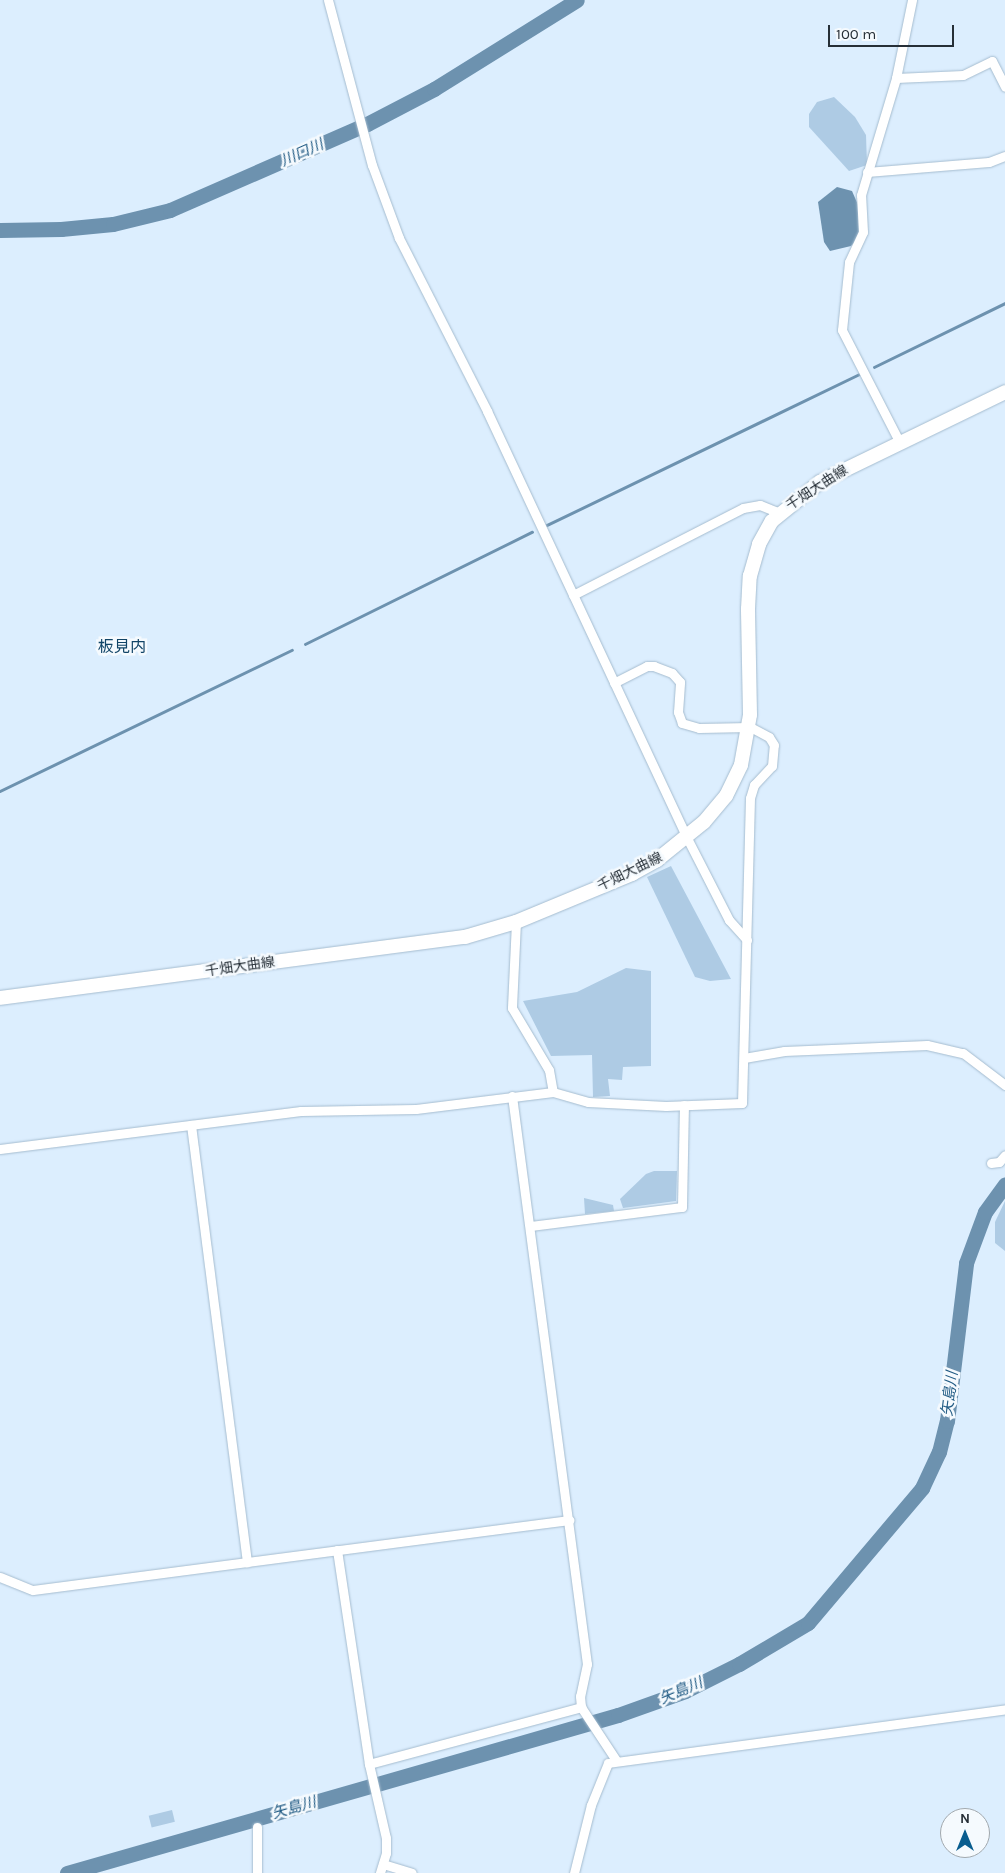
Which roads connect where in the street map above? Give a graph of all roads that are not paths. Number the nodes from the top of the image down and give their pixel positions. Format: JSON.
{"nodes":[{"id":1,"x":328,"y":0,"type":"edge"},
{"id":2,"x":912,"y":0,"type":"edge"},
{"id":3,"x":896,"y":78,"type":"junction"},
{"id":4,"x":1005,"y":87,"type":"edge"},
{"id":5,"x":1005,"y":156,"type":"edge"},
{"id":6,"x":868,"y":172,"type":"junction"},
{"id":7,"x":1005,"y":392,"type":"edge"},
{"id":8,"x":900,"y":443,"type":"junction"},
{"id":9,"x":780,"y":513,"type":"junction"},
{"id":10,"x":573,"y":595,"type":"junction"},
{"id":11,"x":614,"y":683,"type":"junction"},
{"id":12,"x":750,"y":727,"type":"junction"},
{"id":13,"x":687,"y":838,"type":"junction"},
{"id":14,"x":516,"y":922,"type":"junction"},
{"id":15,"x":747,"y":940,"type":"junction"},
{"id":16,"x":0,"y":998,"type":"edge"},
{"id":17,"x":744,"y":1058,"type":"junction"},
{"id":18,"x":1005,"y":1085,"type":"edge"},
{"id":19,"x":552,"y":1092,"type":"junction"},
{"id":20,"x":512,"y":1096,"type":"junction"},
{"id":21,"x":684,"y":1105,"type":"junction"},
{"id":22,"x":191,"y":1125,"type":"junction"},
{"id":23,"x":0,"y":1149,"type":"edge"},
{"id":24,"x":1005,"y":1155,"type":"edge"},
{"id":25,"x":991,"y":1163,"type":"dead end"},
{"id":26,"x":530,"y":1226,"type":"junction"},
{"id":27,"x":569,"y":1520,"type":"junction"},
{"id":28,"x":337,"y":1550,"type":"junction"},
{"id":29,"x":247,"y":1562,"type":"junction"},
{"id":30,"x":0,"y":1577,"type":"edge"},
{"id":31,"x":582,"y":1709,"type":"junction"},
{"id":32,"x":1005,"y":1709,"type":"edge"},
{"id":33,"x":616,"y":1760,"type":"junction"},
{"id":34,"x":369,"y":1764,"type":"junction"},
{"id":35,"x":257,"y":1826,"type":"dead end"},
{"id":36,"x":382,"y":1869,"type":"edge"},
{"id":37,"x":257,"y":1873,"type":"edge"},
{"id":38,"x":412,"y":1873,"type":"edge"},
{"id":39,"x":574,"y":1873,"type":"edge"}],
"edges":[{"from":1,"to":10,"type":"street"},
{"from":2,"to":3,"type":"street"},
{"from":3,"to":4,"type":"street"},
{"from":3,"to":6,"type":"street"},
{"from":5,"to":6,"type":"street"},
{"from":6,"to":8,"type":"street"},
{"from":7,"to":8,"type":"main road","name":"千畑大曲線"},
{"from":8,"to":9,"type":"main road","name":"千畑大曲線"},
{"from":9,"to":10,"type":"street"},
{"from":9,"to":12,"type":"main road","name":"千畑大曲線"},
{"from":10,"to":11,"type":"street"},
{"from":11,"to":12,"type":"street"},
{"from":11,"to":13,"type":"street"},
{"from":12,"to":13,"type":"main road","name":"千畑大曲線"},
{"from":12,"to":15,"type":"street"},
{"from":13,"to":14,"type":"main road","name":"千畑大曲線"},
{"from":13,"to":15,"type":"street"},
{"from":14,"to":16,"type":"main road","name":"千畑大曲線"},
{"from":14,"to":19,"type":"street"},
{"from":15,"to":17,"type":"street"},
{"from":17,"to":18,"type":"street"},
{"from":17,"to":21,"type":"street"},
{"from":19,"to":20,"type":"street"},
{"from":19,"to":21,"type":"street"},
{"from":20,"to":22,"type":"street"},
{"from":20,"to":26,"type":"street"},
{"from":21,"to":26,"type":"street"},
{"from":22,"to":23,"type":"street"},
{"from":22,"to":29,"type":"street"},
{"from":24,"to":25,"type":"street"},
{"from":26,"to":27,"type":"street"},
{"from":27,"to":28,"type":"street"},
{"from":27,"to":31,"type":"street"},
{"from":28,"to":29,"type":"street"},
{"from":28,"to":34,"type":"street"},
{"from":29,"to":30,"type":"street"},
{"from":31,"to":33,"type":"street"},
{"from":31,"to":34,"type":"street"},
{"from":32,"to":33,"type":"street"},
{"from":33,"to":39,"type":"street"},
{"from":34,"to":36,"type":"street"},
{"from":35,"to":37,"type":"street"},
{"from":36,"to":38,"type":"street"}]}
